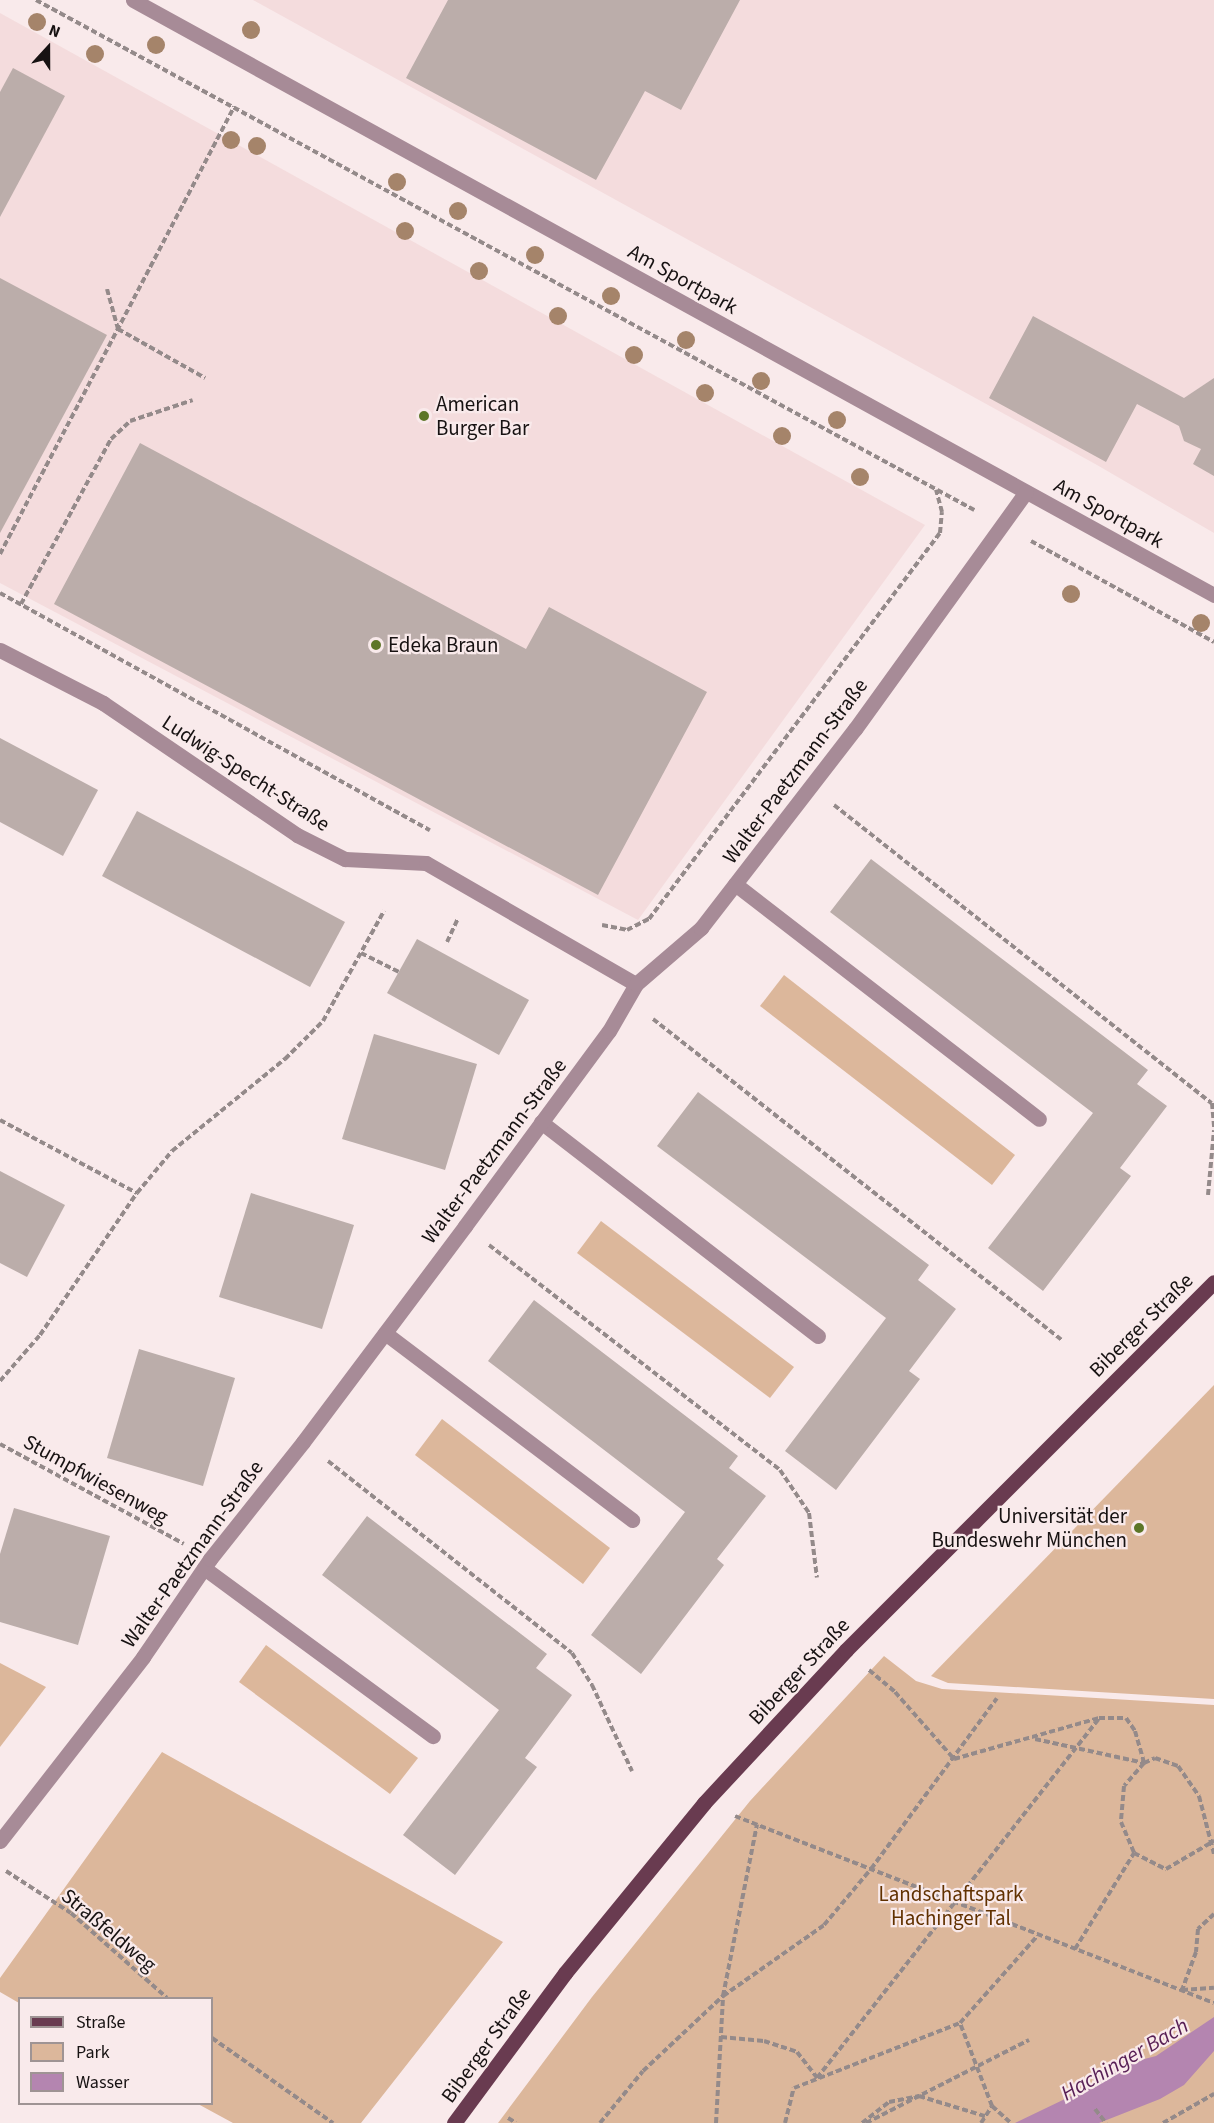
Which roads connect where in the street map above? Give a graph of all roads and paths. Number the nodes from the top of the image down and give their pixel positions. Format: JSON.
{"nodes":[{"id":1,"x":36,"y":0,"type":"edge"},
{"id":2,"x":133,"y":0,"type":"edge"},
{"id":3,"x":234,"y":107,"type":"junction"},
{"id":4,"x":107,"y":289,"type":"dead end"},
{"id":5,"x":118,"y":330,"type":"junction"},
{"id":6,"x":205,"y":378,"type":"dead end"},
{"id":7,"x":193,"y":400,"type":"dead end"},
{"id":8,"x":936,"y":489,"type":"junction"},
{"id":9,"x":1026,"y":492,"type":"junction"},
{"id":10,"x":1004,"y":526,"type":"junction"},
{"id":11,"x":0,"y":555,"type":"edge"},
{"id":12,"x":0,"y":593,"type":"edge"},
{"id":13,"x":1214,"y":595,"type":"edge"},
{"id":14,"x":21,"y":604,"type":"junction"},
{"id":15,"x":1214,"y":642,"type":"edge"},
{"id":16,"x":0,"y":650,"type":"edge"},
{"id":17,"x":810,"y":787,"type":"junction"},
{"id":18,"x":437,"y":834,"type":"dead end"},
{"id":19,"x":735,"y":884,"type":"junction"},
{"id":20,"x":384,"y":911,"type":"dead end"},
{"id":21,"x":594,"y":921,"type":"dead end"},
{"id":22,"x":361,"y":953,"type":"junction"},
{"id":23,"x":399,"y":972,"type":"dead end"},
{"id":24,"x":636,"y":984,"type":"junction"},
{"id":25,"x":627,"y":999,"type":"junction"},
{"id":26,"x":1039,"y":1119,"type":"dead end"},
{"id":27,"x":0,"y":1120,"type":"edge"},
{"id":28,"x":541,"y":1122,"type":"junction"},
{"id":29,"x":1214,"y":1129,"type":"edge"},
{"id":30,"x":137,"y":1193,"type":"junction"},
{"id":31,"x":1208,"y":1195,"type":"dead end"},
{"id":32,"x":465,"y":1226,"type":"junction"},
{"id":33,"x":1214,"y":1282,"type":"edge"},
{"id":34,"x":385,"y":1333,"type":"junction"},
{"id":35,"x":818,"y":1336,"type":"dead end"},
{"id":36,"x":1063,"y":1341,"type":"dead end"},
{"id":37,"x":0,"y":1381,"type":"edge"},
{"id":38,"x":303,"y":1442,"type":"junction"},
{"id":39,"x":0,"y":1444,"type":"edge"},
{"id":40,"x":632,"y":1520,"type":"dead end"},
{"id":41,"x":207,"y":1563,"type":"junction"},
{"id":42,"x":817,"y":1578,"type":"dead end"},
{"id":43,"x":895,"y":1692,"type":"dead end"},
{"id":44,"x":997,"y":1698,"type":"dead end"},
{"id":45,"x":1098,"y":1718,"type":"junction"},
{"id":46,"x":433,"y":1736,"type":"dead end"},
{"id":47,"x":1034,"y":1738,"type":"junction"},
{"id":48,"x":1075,"y":1749,"type":"junction"},
{"id":49,"x":954,"y":1759,"type":"junction"},
{"id":50,"x":1144,"y":1763,"type":"junction"},
{"id":51,"x":632,"y":1772,"type":"dead end"},
{"id":52,"x":704,"y":1803,"type":"junction"},
{"id":53,"x":757,"y":1824,"type":"junction"},
{"id":54,"x":0,"y":1841,"type":"edge"},
{"id":55,"x":1214,"y":1841,"type":"edge"},
{"id":56,"x":1209,"y":1845,"type":"junction"},
{"id":57,"x":1134,"y":1853,"type":"junction"},
{"id":58,"x":1214,"y":1854,"type":"edge"},
{"id":59,"x":0,"y":1867,"type":"edge"},
{"id":60,"x":871,"y":1869,"type":"junction"},
{"id":61,"x":957,"y":1902,"type":"junction"},
{"id":62,"x":1214,"y":1914,"type":"edge"},
{"id":63,"x":1039,"y":1934,"type":"junction"},
{"id":64,"x":1075,"y":1949,"type":"junction"},
{"id":65,"x":1214,"y":1988,"type":"edge"},
{"id":66,"x":1182,"y":1990,"type":"junction"},
{"id":67,"x":723,"y":1996,"type":"junction"},
{"id":68,"x":166,"y":1997,"type":"edge"},
{"id":69,"x":1214,"y":2003,"type":"edge"},
{"id":70,"x":960,"y":2023,"type":"junction"},
{"id":71,"x":721,"y":2037,"type":"junction"},
{"id":72,"x":213,"y":2039,"type":"edge"},
{"id":73,"x":1029,"y":2040,"type":"dead end"},
{"id":74,"x":979,"y":2065,"type":"junction"},
{"id":75,"x":818,"y":2078,"type":"junction"},
{"id":76,"x":1214,"y":2094,"type":"edge"},
{"id":77,"x":919,"y":2096,"type":"junction"},
{"id":78,"x":992,"y":2106,"type":"junction"},
{"id":79,"x":1095,"y":2109,"type":"dead end"},
{"id":80,"x":985,"y":2116,"type":"junction"},
{"id":81,"x":508,"y":2118,"type":"dead end"},
{"id":82,"x":333,"y":2123,"type":"edge"},
{"id":83,"x":454,"y":2123,"type":"edge"},
{"id":84,"x":516,"y":2123,"type":"edge"},
{"id":85,"x":600,"y":2123,"type":"edge"},
{"id":86,"x":716,"y":2123,"type":"edge"},
{"id":87,"x":785,"y":2123,"type":"edge"},
{"id":88,"x":864,"y":2123,"type":"edge"},
{"id":89,"x":981,"y":2123,"type":"edge"},
{"id":90,"x":1011,"y":2123,"type":"edge"},
{"id":91,"x":1106,"y":2123,"type":"edge"},
{"id":92,"x":1163,"y":2123,"type":"edge"}],
"edges":[{"from":1,"to":3,"type":"path"},
{"from":2,"to":9,"type":"street","name":"Am Sportpark"},
{"from":3,"to":5,"type":"path"},
{"from":3,"to":8,"type":"path"},
{"from":4,"to":5,"type":"path"},
{"from":5,"to":6,"type":"path"},
{"from":5,"to":11,"type":"path"},
{"from":7,"to":14,"type":"path"},
{"from":8,"to":10,"type":"path"},
{"from":8,"to":21,"type":"path"},
{"from":9,"to":10,"type":"street","name":"Walter-Paetzmann-Straße"},
{"from":9,"to":13,"type":"street","name":"Am Sportpark"},
{"from":10,"to":15,"type":"path"},
{"from":10,"to":17,"type":"street","name":"Walter-Paetzmann-Straße"},
{"from":12,"to":14,"type":"path"},
{"from":14,"to":18,"type":"path"},
{"from":16,"to":24,"type":"street","name":"Ludwig-Specht-Straße"},
{"from":17,"to":19,"type":"street","name":"Walter-Paetzmann-Straße"},
{"from":17,"to":29,"type":"path"},
{"from":19,"to":24,"type":"street","name":"Walter-Paetzmann-Straße"},
{"from":19,"to":26,"type":"street"},
{"from":20,"to":22,"type":"path"},
{"from":22,"to":23,"type":"path"},
{"from":22,"to":30,"type":"path"},
{"from":24,"to":25,"type":"street","name":"Walter-Paetzmann-Straße"},
{"from":25,"to":28,"type":"street","name":"Walter-Paetzmann-Straße"},
{"from":25,"to":36,"type":"path"},
{"from":27,"to":30,"type":"path"},
{"from":28,"to":32,"type":"street","name":"Walter-Paetzmann-Straße"},
{"from":28,"to":35,"type":"street"},
{"from":29,"to":31,"type":"path"},
{"from":30,"to":37,"type":"path"},
{"from":32,"to":34,"type":"street","name":"Walter-Paetzmann-Straße"},
{"from":32,"to":42,"type":"path"},
{"from":33,"to":52,"type":"main road","name":"Biberger Straße"},
{"from":34,"to":38,"type":"street","name":"Walter-Paetzmann-Straße"},
{"from":34,"to":40,"type":"street"},
{"from":38,"to":41,"type":"street","name":"Walter-Paetzmann-Straße"},
{"from":38,"to":51,"type":"path"},
{"from":39,"to":41,"type":"path","name":"Stumpfwiesenweg"},
{"from":41,"to":46,"type":"street"},
{"from":41,"to":54,"type":"street","name":"Walter-Paetzmann-Straße"},
{"from":43,"to":49,"type":"path"},
{"from":44,"to":49,"type":"path"},
{"from":45,"to":47,"type":"path"},
{"from":45,"to":48,"type":"path"},
{"from":45,"to":50,"type":"path"},
{"from":47,"to":48,"type":"path"},
{"from":47,"to":49,"type":"path"},
{"from":48,"to":50,"type":"path"},
{"from":48,"to":61,"type":"path"},
{"from":49,"to":60,"type":"path"},
{"from":50,"to":56,"type":"path"},
{"from":50,"to":57,"type":"path"},
{"from":52,"to":53,"type":"path"},
{"from":52,"to":83,"type":"main road","name":"Biberger Straße"},
{"from":53,"to":60,"type":"path"},
{"from":53,"to":67,"type":"path"},
{"from":55,"to":56,"type":"path"},
{"from":56,"to":57,"type":"path"},
{"from":56,"to":58,"type":"path"},
{"from":57,"to":64,"type":"path"},
{"from":59,"to":68,"type":"path","name":"Straßfeldweg"},
{"from":60,"to":61,"type":"path"},
{"from":60,"to":67,"type":"path"},
{"from":61,"to":63,"type":"path"},
{"from":61,"to":75,"type":"path"},
{"from":62,"to":66,"type":"path"},
{"from":63,"to":64,"type":"path"},
{"from":63,"to":70,"type":"path"},
{"from":64,"to":66,"type":"path"},
{"from":65,"to":66,"type":"path"},
{"from":66,"to":69,"type":"path"},
{"from":67,"to":71,"type":"path"},
{"from":67,"to":85,"type":"path"},
{"from":70,"to":74,"type":"path"},
{"from":70,"to":75,"type":"path"},
{"from":71,"to":75,"type":"path"},
{"from":71,"to":86,"type":"path"},
{"from":72,"to":82,"type":"path"},
{"from":73,"to":74,"type":"path"},
{"from":74,"to":77,"type":"path"},
{"from":74,"to":78,"type":"path"},
{"from":75,"to":87,"type":"path"},
{"from":76,"to":92,"type":"path"},
{"from":77,"to":80,"type":"path"},
{"from":77,"to":88,"type":"path"},
{"from":77,"to":88,"type":"path"},
{"from":78,"to":80,"type":"path"},
{"from":78,"to":90,"type":"path"},
{"from":79,"to":91,"type":"path"},
{"from":80,"to":89,"type":"path"},
{"from":81,"to":84,"type":"path"}]}
